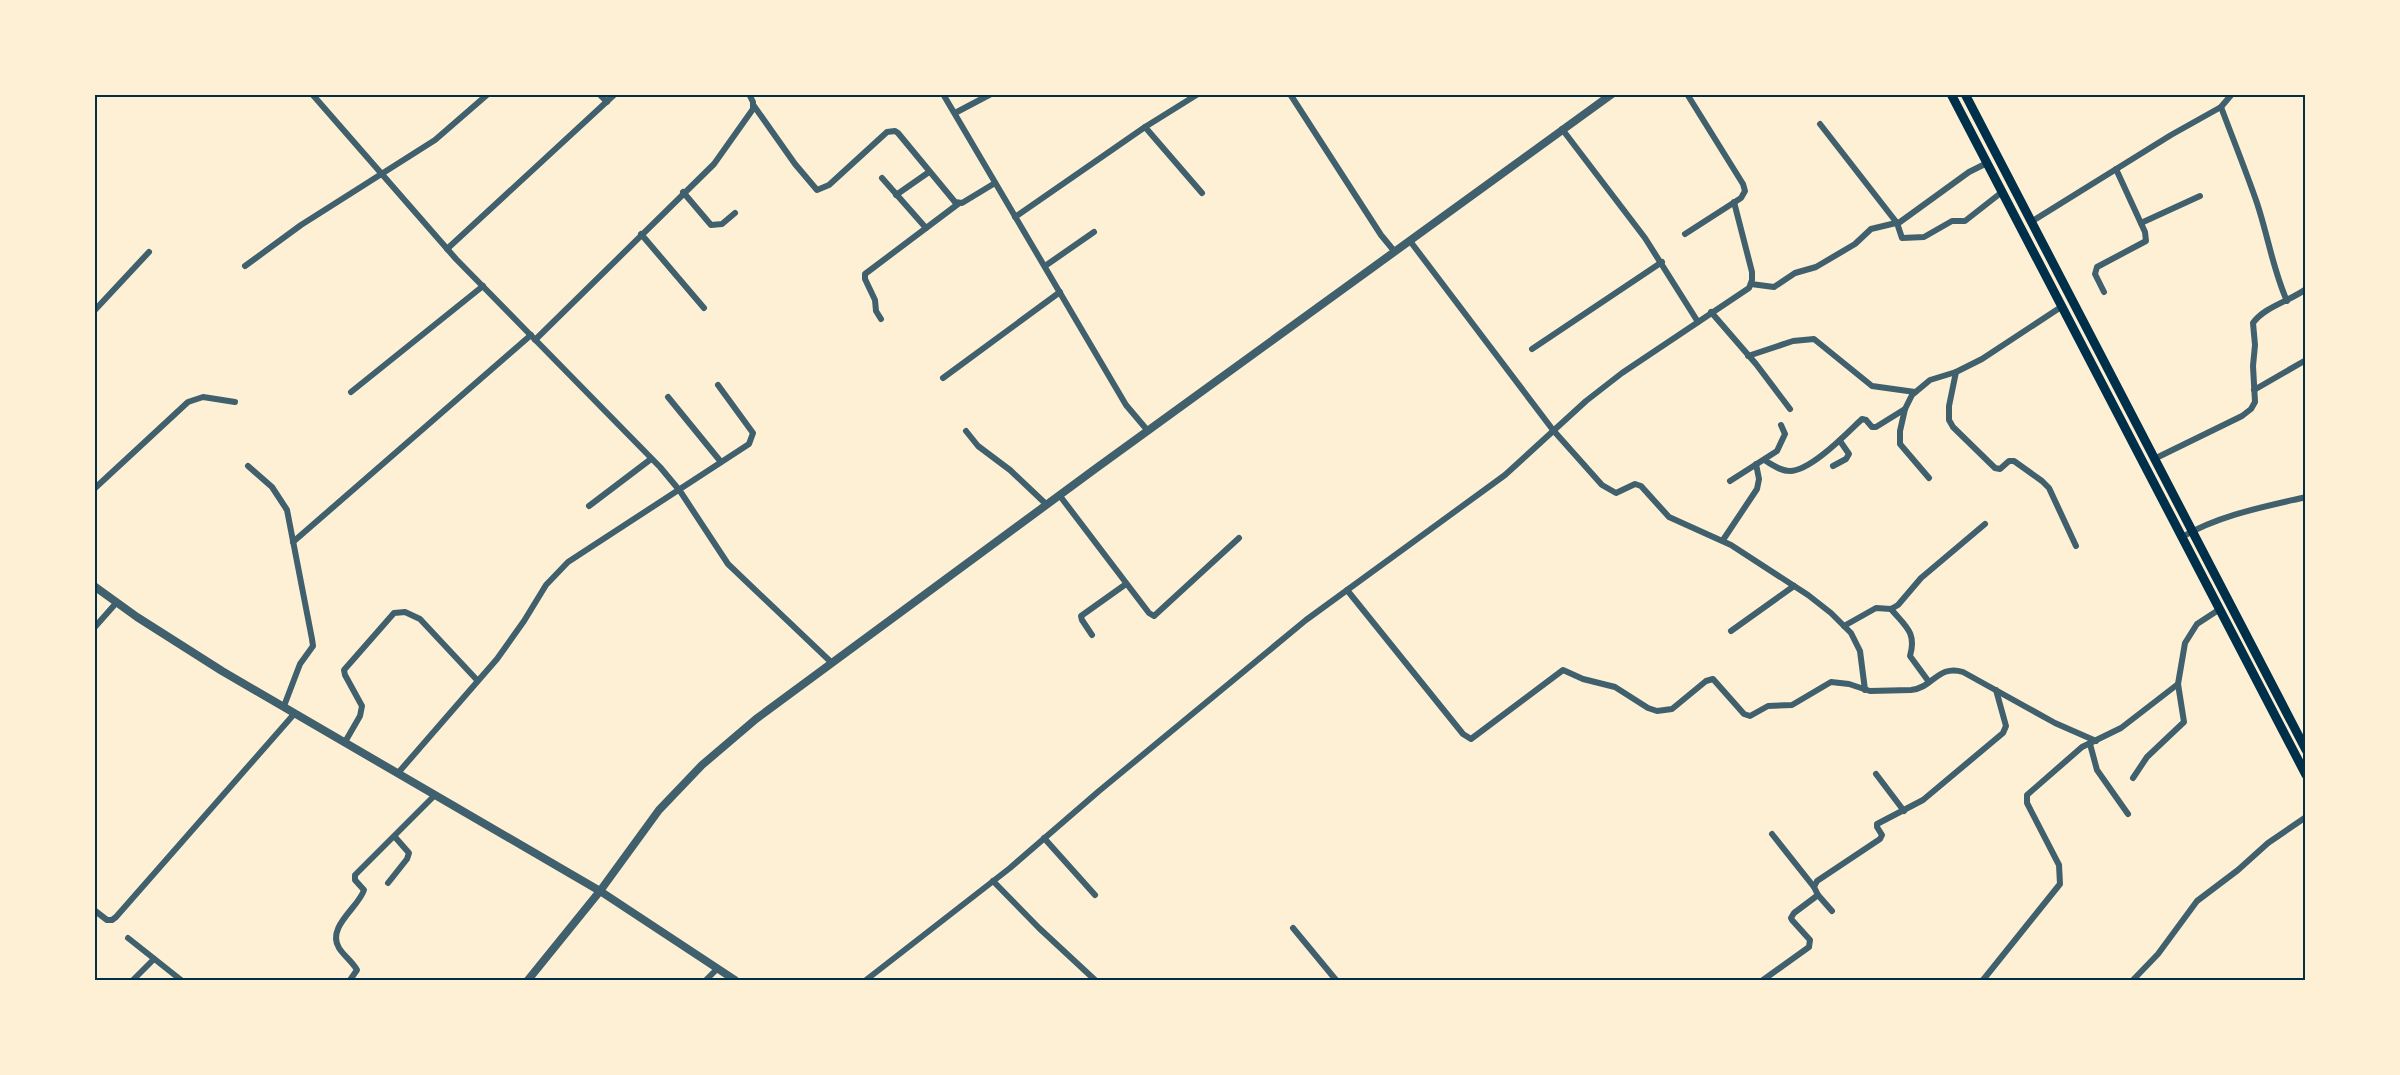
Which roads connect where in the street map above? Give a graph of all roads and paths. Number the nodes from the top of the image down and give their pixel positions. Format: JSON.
{"nodes":[{"id":1,"x":312,"y":94,"type":"edge"},
{"id":2,"x":488,"y":94,"type":"edge"},
{"id":3,"x":599,"y":94,"type":"edge"},
{"id":4,"x":615,"y":94,"type":"edge"},
{"id":5,"x":749,"y":94,"type":"edge"},
{"id":6,"x":943,"y":94,"type":"edge"},
{"id":7,"x":991,"y":94,"type":"edge"},
{"id":8,"x":1198,"y":94,"type":"edge"},
{"id":9,"x":1290,"y":94,"type":"edge"},
{"id":10,"x":1612,"y":94,"type":"edge"},
{"id":11,"x":1687,"y":94,"type":"edge"},
{"id":12,"x":1951,"y":94,"type":"edge"},
{"id":13,"x":1965,"y":94,"type":"edge"},
{"id":14,"x":2234,"y":95,"type":"edge"},
{"id":15,"x":606,"y":102,"type":"junction"},
{"id":16,"x":754,"y":106,"type":"junction"},
{"id":17,"x":2221,"y":107,"type":"junction"},
{"id":18,"x":955,"y":113,"type":"junction"},
{"id":19,"x":1820,"y":124,"type":"dead end"},
{"id":20,"x":1145,"y":127,"type":"junction"},
{"id":21,"x":1562,"y":129,"type":"junction"},
{"id":22,"x":1987,"y":163,"type":"junction"},
{"id":23,"x":2116,"y":170,"type":"junction"},
{"id":24,"x":929,"y":172,"type":"junction"},
{"id":25,"x":381,"y":175,"type":"junction"},
{"id":26,"x":882,"y":178,"type":"dead end"},
{"id":27,"x":995,"y":183,"type":"junction"},
{"id":28,"x":684,"y":192,"type":"junction"},
{"id":29,"x":2002,"y":192,"type":"junction"},
{"id":30,"x":1202,"y":194,"type":"dead end"},
{"id":31,"x":896,"y":195,"type":"junction"},
{"id":32,"x":2200,"y":196,"type":"dead end"},
{"id":33,"x":1734,"y":202,"type":"junction"},
{"id":34,"x":958,"y":204,"type":"junction"},
{"id":35,"x":735,"y":213,"type":"dead end"},
{"id":36,"x":1015,"y":216,"type":"junction"},
{"id":37,"x":2031,"y":222,"type":"junction"},
{"id":38,"x":1897,"y":223,"type":"junction"},
{"id":39,"x":2141,"y":223,"type":"junction"},
{"id":40,"x":926,"y":228,"type":"junction"},
{"id":41,"x":1094,"y":232,"type":"dead end"},
{"id":42,"x":641,"y":234,"type":"junction"},
{"id":43,"x":1685,"y":234,"type":"dead end"},
{"id":44,"x":1410,"y":241,"type":"junction"},
{"id":45,"x":447,"y":249,"type":"junction"},
{"id":46,"x":149,"y":252,"type":"dead end"},
{"id":47,"x":1395,"y":252,"type":"junction"},
{"id":48,"x":1662,"y":262,"type":"junction"},
{"id":49,"x":245,"y":266,"type":"dead end"},
{"id":50,"x":1045,"y":266,"type":"junction"},
{"id":51,"x":1751,"y":284,"type":"junction"},
{"id":52,"x":483,"y":286,"type":"junction"},
{"id":53,"x":2306,"y":288,"type":"edge"},
{"id":54,"x":1060,"y":292,"type":"junction"},
{"id":55,"x":2104,"y":292,"type":"dead end"},
{"id":56,"x":2287,"y":302,"type":"junction"},
{"id":57,"x":2061,"y":307,"type":"junction"},
{"id":58,"x":704,"y":308,"type":"dead end"},
{"id":59,"x":94,"y":311,"type":"edge"},
{"id":60,"x":1712,"y":312,"type":"junction"},
{"id":61,"x":881,"y":319,"type":"dead end"},
{"id":62,"x":1698,"y":322,"type":"junction"},
{"id":63,"x":533,"y":338,"type":"junction"},
{"id":64,"x":1532,"y":349,"type":"dead end"},
{"id":65,"x":1748,"y":356,"type":"junction"},
{"id":66,"x":2306,"y":360,"type":"edge"},
{"id":67,"x":1956,"y":372,"type":"junction"},
{"id":68,"x":944,"y":378,"type":"dead end"},
{"id":69,"x":718,"y":385,"type":"dead end"},
{"id":70,"x":2254,"y":390,"type":"junction"},
{"id":71,"x":351,"y":392,"type":"dead end"},
{"id":72,"x":1915,"y":392,"type":"junction"},
{"id":73,"x":668,"y":397,"type":"dead end"},
{"id":74,"x":235,"y":402,"type":"dead end"},
{"id":75,"x":1790,"y":409,"type":"dead end"},
{"id":76,"x":1905,"y":409,"type":"junction"},
{"id":77,"x":1781,"y":425,"type":"dead end"},
{"id":78,"x":1553,"y":430,"type":"junction"},
{"id":79,"x":966,"y":431,"type":"dead end"},
{"id":80,"x":1148,"y":431,"type":"junction"},
{"id":81,"x":1840,"y":441,"type":"junction"},
{"id":82,"x":651,"y":459,"type":"junction"},
{"id":83,"x":2154,"y":459,"type":"junction"},
{"id":84,"x":1764,"y":460,"type":"junction"},
{"id":85,"x":721,"y":462,"type":"junction"},
{"id":86,"x":1756,"y":464,"type":"junction"},
{"id":87,"x":248,"y":466,"type":"dead end"},
{"id":88,"x":1833,"y":466,"type":"dead end"},
{"id":89,"x":1929,"y":478,"type":"dead end"},
{"id":90,"x":1730,"y":481,"type":"dead end"},
{"id":91,"x":94,"y":489,"type":"edge"},
{"id":92,"x":680,"y":491,"type":"junction"},
{"id":93,"x":1060,"y":496,"type":"junction"},
{"id":94,"x":2306,"y":497,"type":"edge"},
{"id":95,"x":1047,"y":505,"type":"junction"},
{"id":96,"x":589,"y":506,"type":"dead end"},
{"id":97,"x":1985,"y":524,"type":"dead end"},
{"id":98,"x":2193,"y":531,"type":"junction"},
{"id":99,"x":2182,"y":537,"type":"junction"},
{"id":100,"x":1239,"y":538,"type":"dead end"},
{"id":101,"x":1723,"y":540,"type":"junction"},
{"id":102,"x":293,"y":542,"type":"junction"},
{"id":103,"x":2076,"y":546,"type":"dead end"},
{"id":104,"x":1126,"y":584,"type":"junction"},
{"id":105,"x":94,"y":586,"type":"edge"},
{"id":106,"x":1794,"y":586,"type":"junction"},
{"id":107,"x":1347,"y":590,"type":"junction"},
{"id":108,"x":117,"y":602,"type":"junction"},
{"id":109,"x":1891,"y":609,"type":"junction"},
{"id":110,"x":2220,"y":609,"type":"junction"},
{"id":111,"x":1844,"y":626,"type":"junction"},
{"id":112,"x":94,"y":627,"type":"edge"},
{"id":113,"x":1731,"y":631,"type":"dead end"},
{"id":114,"x":1092,"y":635,"type":"dead end"},
{"id":115,"x":832,"y":663,"type":"junction"},
{"id":116,"x":477,"y":680,"type":"junction"},
{"id":117,"x":1929,"y":682,"type":"junction"},
{"id":118,"x":2178,"y":684,"type":"junction"},
{"id":119,"x":1865,"y":690,"type":"junction"},
{"id":120,"x":1996,"y":690,"type":"junction"},
{"id":121,"x":284,"y":706,"type":"junction"},
{"id":122,"x":295,"y":713,"type":"junction"},
{"id":123,"x":345,"y":742,"type":"junction"},
{"id":124,"x":2093,"y":743,"type":"junction"},
{"id":125,"x":2306,"y":750,"type":"edge"},
{"id":126,"x":398,"y":773,"type":"junction"},
{"id":127,"x":1876,"y":774,"type":"dead end"},
{"id":128,"x":2306,"y":775,"type":"edge"},
{"id":129,"x":2133,"y":778,"type":"dead end"},
{"id":130,"x":435,"y":795,"type":"junction"},
{"id":131,"x":1904,"y":811,"type":"junction"},
{"id":132,"x":2128,"y":814,"type":"dead end"},
{"id":133,"x":2306,"y":817,"type":"edge"},
{"id":134,"x":1772,"y":834,"type":"dead end"},
{"id":135,"x":395,"y":837,"type":"junction"},
{"id":136,"x":1044,"y":838,"type":"junction"},
{"id":137,"x":993,"y":881,"type":"junction"},
{"id":138,"x":388,"y":883,"type":"dead end"},
{"id":139,"x":1814,"y":886,"type":"junction"},
{"id":140,"x":600,"y":891,"type":"junction"},
{"id":141,"x":1095,"y":895,"type":"dead end"},
{"id":142,"x":1818,"y":896,"type":"junction"},
{"id":143,"x":94,"y":910,"type":"edge"},
{"id":144,"x":1832,"y":911,"type":"dead end"},
{"id":145,"x":1293,"y":928,"type":"dead end"},
{"id":146,"x":128,"y":938,"type":"dead end"},
{"id":147,"x":154,"y":959,"type":"junction"},
{"id":148,"x":717,"y":969,"type":"junction"},
{"id":149,"x":133,"y":981,"type":"edge"},
{"id":150,"x":181,"y":981,"type":"edge"},
{"id":151,"x":350,"y":981,"type":"edge"},
{"id":152,"x":528,"y":981,"type":"edge"},
{"id":153,"x":706,"y":981,"type":"edge"},
{"id":154,"x":735,"y":981,"type":"edge"},
{"id":155,"x":866,"y":981,"type":"edge"},
{"id":156,"x":1095,"y":981,"type":"edge"},
{"id":157,"x":1336,"y":981,"type":"edge"},
{"id":158,"x":1763,"y":981,"type":"edge"},
{"id":159,"x":1983,"y":981,"type":"edge"},
{"id":160,"x":2133,"y":981,"type":"edge"}],
"edges":[{"from":1,"to":25,"type":"street"},
{"from":2,"to":25,"type":"street"},
{"from":3,"to":15,"type":"street"},
{"from":4,"to":15,"type":"street"},
{"from":5,"to":16,"type":"street"},
{"from":6,"to":18,"type":"street"},
{"from":7,"to":18,"type":"street"},
{"from":8,"to":20,"type":"street"},
{"from":9,"to":47,"type":"street"},
{"from":10,"to":21,"type":"street"},
{"from":11,"to":33,"type":"street"},
{"from":12,"to":22,"type":"highway"},
{"from":13,"to":37,"type":"highway"},
{"from":14,"to":17,"type":"street"},
{"from":15,"to":45,"type":"street"},
{"from":16,"to":24,"type":"street"},
{"from":16,"to":28,"type":"street"},
{"from":17,"to":23,"type":"street"},
{"from":17,"to":56,"type":"street"},
{"from":18,"to":27,"type":"street"},
{"from":19,"to":38,"type":"street"},
{"from":20,"to":30,"type":"street"},
{"from":20,"to":36,"type":"street"},
{"from":21,"to":44,"type":"street"},
{"from":21,"to":48,"type":"street"},
{"from":22,"to":29,"type":"highway"},
{"from":22,"to":38,"type":"street"},
{"from":23,"to":37,"type":"street"},
{"from":23,"to":39,"type":"street"},
{"from":24,"to":31,"type":"street"},
{"from":24,"to":34,"type":"street"},
{"from":25,"to":45,"type":"street"},
{"from":25,"to":49,"type":"street"},
{"from":26,"to":31,"type":"street"},
{"from":27,"to":34,"type":"street"},
{"from":27,"to":36,"type":"street"},
{"from":28,"to":35,"type":"street"},
{"from":28,"to":42,"type":"street"},
{"from":29,"to":38,"type":"street"},
{"from":29,"to":57,"type":"highway"},
{"from":31,"to":40,"type":"street"},
{"from":32,"to":39,"type":"street"},
{"from":33,"to":43,"type":"street"},
{"from":33,"to":51,"type":"street"},
{"from":34,"to":40,"type":"street"},
{"from":36,"to":50,"type":"street"},
{"from":37,"to":83,"type":"highway"},
{"from":38,"to":51,"type":"street"},
{"from":39,"to":55,"type":"street"},
{"from":40,"to":61,"type":"street"},
{"from":41,"to":50,"type":"street"},
{"from":42,"to":58,"type":"street"},
{"from":42,"to":63,"type":"street"},
{"from":44,"to":47,"type":"street"},
{"from":44,"to":78,"type":"street"},
{"from":45,"to":52,"type":"street"},
{"from":46,"to":59,"type":"street"},
{"from":47,"to":80,"type":"street"},
{"from":48,"to":62,"type":"street"},
{"from":48,"to":64,"type":"street"},
{"from":50,"to":54,"type":"street"},
{"from":51,"to":60,"type":"street"},
{"from":52,"to":63,"type":"street"},
{"from":52,"to":71,"type":"street"},
{"from":53,"to":56,"type":"street"},
{"from":54,"to":68,"type":"street"},
{"from":54,"to":80,"type":"street"},
{"from":56,"to":70,"type":"street"},
{"from":57,"to":67,"type":"street"},
{"from":57,"to":99,"type":"highway"},
{"from":60,"to":62,"type":"street"},
{"from":60,"to":65,"type":"street"},
{"from":62,"to":78,"type":"street"},
{"from":63,"to":82,"type":"street"},
{"from":63,"to":102,"type":"street"},
{"from":65,"to":72,"type":"street"},
{"from":65,"to":75,"type":"street"},
{"from":66,"to":70,"type":"street"},
{"from":67,"to":72,"type":"street"},
{"from":67,"to":103,"type":"street"},
{"from":69,"to":85,"type":"street"},
{"from":70,"to":83,"type":"street"},
{"from":72,"to":76,"type":"street"},
{"from":73,"to":85,"type":"street"},
{"from":74,"to":91,"type":"street"},
{"from":76,"to":81,"type":"street"},
{"from":76,"to":89,"type":"street"},
{"from":77,"to":84,"type":"street"},
{"from":78,"to":101,"type":"street"},
{"from":78,"to":107,"type":"street"},
{"from":79,"to":95,"type":"street"},
{"from":80,"to":93,"type":"street"},
{"from":81,"to":84,"type":"street"},
{"from":81,"to":88,"type":"street"},
{"from":82,"to":92,"type":"street"},
{"from":82,"to":96,"type":"street"},
{"from":83,"to":98,"type":"highway"},
{"from":84,"to":86,"type":"street"},
{"from":85,"to":92,"type":"street"},
{"from":86,"to":90,"type":"street"},
{"from":86,"to":101,"type":"street"},
{"from":87,"to":102,"type":"street"},
{"from":92,"to":115,"type":"street"},
{"from":92,"to":116,"type":"street"},
{"from":93,"to":95,"type":"street"},
{"from":93,"to":104,"type":"street"},
{"from":94,"to":98,"type":"street"},
{"from":95,"to":115,"type":"street"},
{"from":97,"to":109,"type":"street"},
{"from":98,"to":99,"type":"street"},
{"from":98,"to":125,"type":"highway"},
{"from":99,"to":110,"type":"highway"},
{"from":100,"to":104,"type":"street"},
{"from":101,"to":106,"type":"street"},
{"from":102,"to":121,"type":"street"},
{"from":104,"to":114,"type":"street"},
{"from":105,"to":108,"type":"street"},
{"from":106,"to":111,"type":"street"},
{"from":106,"to":113,"type":"street"},
{"from":107,"to":119,"type":"street"},
{"from":107,"to":136,"type":"street"},
{"from":108,"to":112,"type":"street"},
{"from":108,"to":121,"type":"street"},
{"from":109,"to":111,"type":"street"},
{"from":109,"to":117,"type":"street"},
{"from":110,"to":118,"type":"street"},
{"from":110,"to":128,"type":"highway"},
{"from":111,"to":119,"type":"street"},
{"from":115,"to":140,"type":"street"},
{"from":116,"to":123,"type":"street"},
{"from":116,"to":126,"type":"street"},
{"from":117,"to":119,"type":"street"},
{"from":117,"to":120,"type":"street"},
{"from":118,"to":124,"type":"street"},
{"from":118,"to":129,"type":"street"},
{"from":120,"to":124,"type":"street"},
{"from":120,"to":131,"type":"street"},
{"from":121,"to":122,"type":"street"},
{"from":122,"to":123,"type":"street"},
{"from":122,"to":143,"type":"street"},
{"from":123,"to":126,"type":"street"},
{"from":124,"to":132,"type":"street"},
{"from":124,"to":159,"type":"street"},
{"from":126,"to":130,"type":"street"},
{"from":127,"to":131,"type":"street"},
{"from":130,"to":135,"type":"street"},
{"from":130,"to":140,"type":"street"},
{"from":131,"to":139,"type":"street"},
{"from":133,"to":160,"type":"street"},
{"from":134,"to":139,"type":"street"},
{"from":135,"to":138,"type":"street"},
{"from":135,"to":151,"type":"street"},
{"from":136,"to":137,"type":"street"},
{"from":136,"to":141,"type":"street"},
{"from":137,"to":155,"type":"street"},
{"from":137,"to":156,"type":"street"},
{"from":139,"to":142,"type":"street"},
{"from":140,"to":148,"type":"street"},
{"from":140,"to":152,"type":"street"},
{"from":142,"to":144,"type":"street"},
{"from":142,"to":158,"type":"street"},
{"from":145,"to":157,"type":"street"},
{"from":146,"to":147,"type":"street"},
{"from":147,"to":149,"type":"street"},
{"from":147,"to":150,"type":"street"},
{"from":148,"to":153,"type":"street"},
{"from":148,"to":154,"type":"street"}]}
